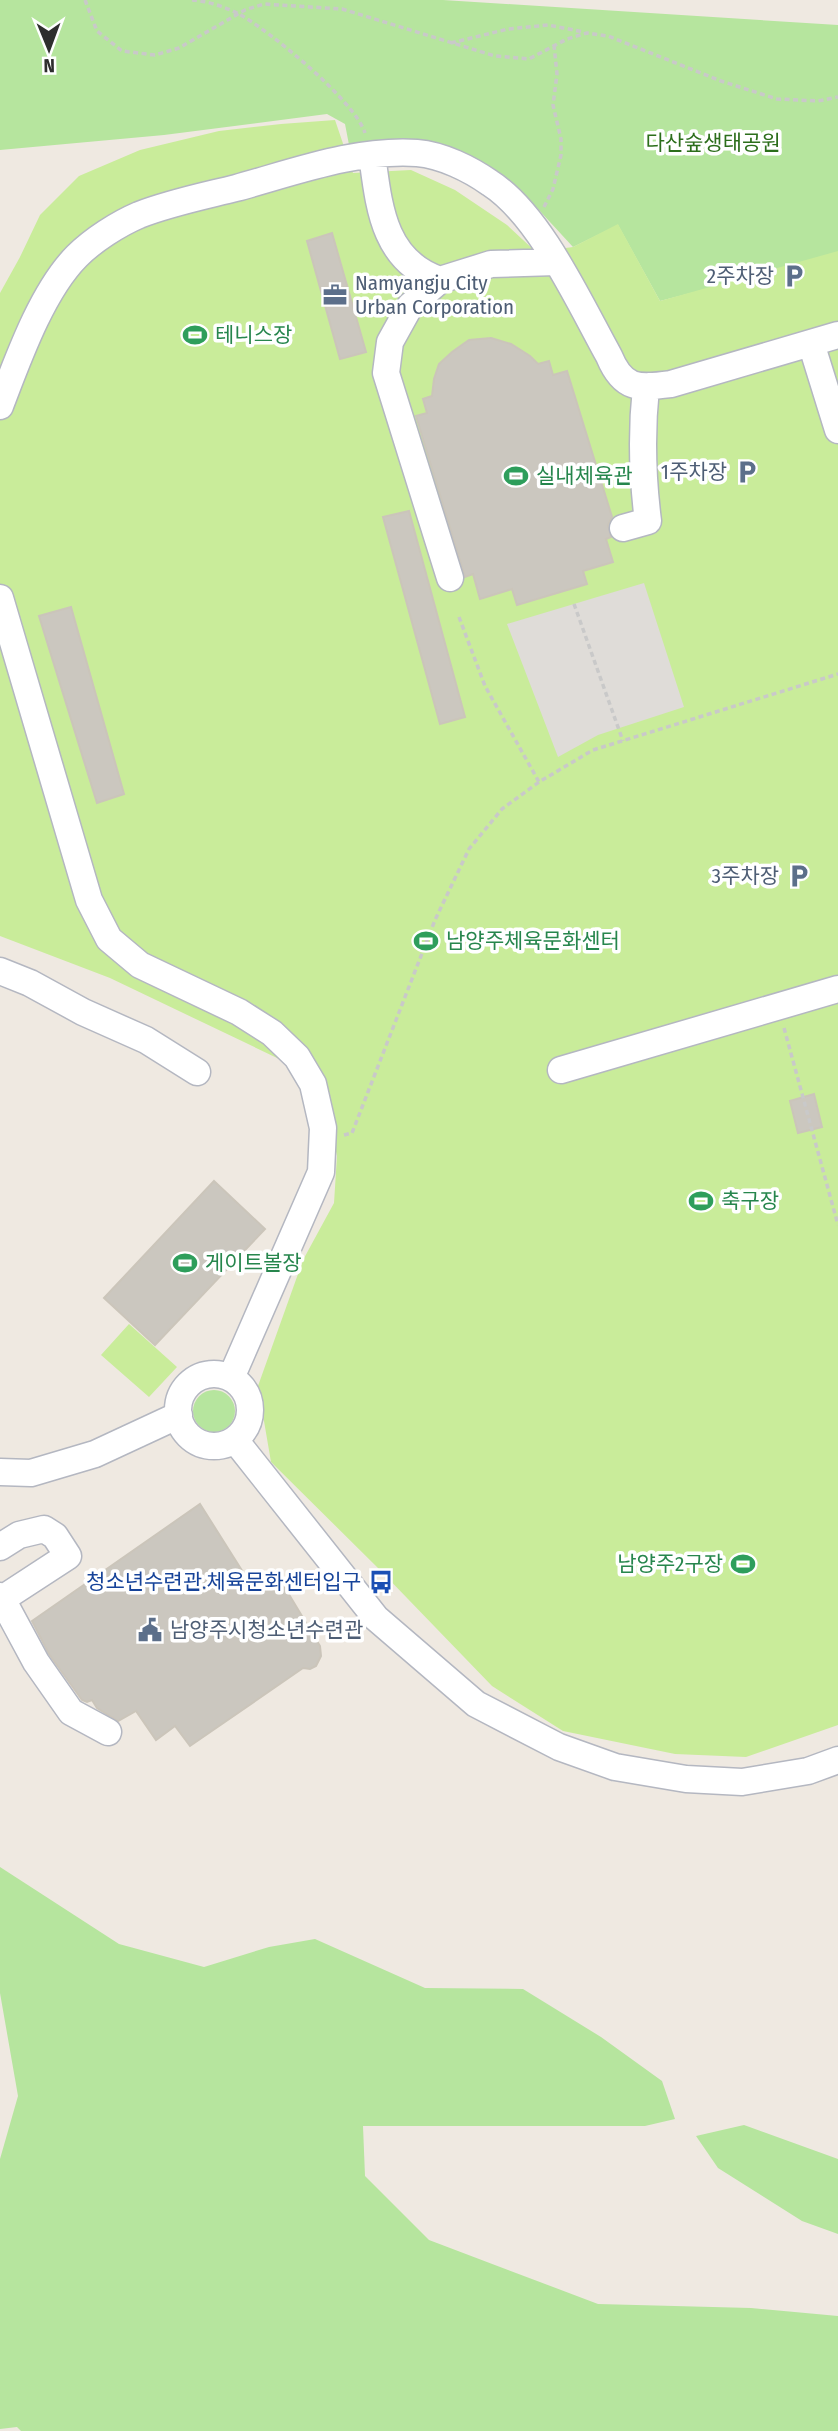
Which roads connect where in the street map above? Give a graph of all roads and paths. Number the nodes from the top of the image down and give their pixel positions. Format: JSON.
{"nodes":[{"id":1,"x":85,"y":0,"type":"edge"},
{"id":2,"x":192,"y":0,"type":"edge"},
{"id":3,"x":238,"y":14,"type":"junction"},
{"id":4,"x":587,"y":33,"type":"junction"},
{"id":5,"x":451,"y":43,"type":"junction"},
{"id":6,"x":555,"y":46,"type":"junction"},
{"id":7,"x":838,"y":97,"type":"edge"},
{"id":8,"x":372,"y":155,"type":"junction"},
{"id":9,"x":533,"y":225,"type":"junction"},
{"id":10,"x":556,"y":262,"type":"junction"},
{"id":11,"x":439,"y":279,"type":"junction"},
{"id":12,"x":838,"y":335,"type":"edge"},
{"id":13,"x":811,"y":342,"type":"junction"},
{"id":14,"x":646,"y":387,"type":"junction"},
{"id":15,"x":0,"y":406,"type":"edge"},
{"id":16,"x":838,"y":430,"type":"edge"},
{"id":17,"x":623,"y":528,"type":"dead end"},
{"id":18,"x":450,"y":578,"type":"dead end"},
{"id":19,"x":0,"y":598,"type":"edge"},
{"id":20,"x":574,"y":604,"type":"dead end"},
{"id":21,"x":460,"y":617,"type":"dead end"},
{"id":22,"x":838,"y":674,"type":"edge"},
{"id":23,"x":623,"y":741,"type":"junction"},
{"id":24,"x":539,"y":782,"type":"junction"},
{"id":25,"x":0,"y":971,"type":"edge"},
{"id":26,"x":838,"y":989,"type":"edge"},
{"id":27,"x":777,"y":1005,"type":"junction"},
{"id":28,"x":561,"y":1070,"type":"dead end"},
{"id":29,"x":197,"y":1072,"type":"dead end"},
{"id":30,"x":323,"y":1140,"type":"junction"},
{"id":31,"x":838,"y":1225,"type":"edge"},
{"id":32,"x":231,"y":1378,"type":"junction"},
{"id":33,"x":179,"y":1415,"type":"junction"},
{"id":34,"x":235,"y":1440,"type":"junction"},
{"id":35,"x":0,"y":1472,"type":"edge"},
{"id":36,"x":0,"y":1548,"type":"edge"},
{"id":37,"x":1,"y":1598,"type":"edge"},
{"id":38,"x":108,"y":1732,"type":"dead end"},
{"id":39,"x":838,"y":1760,"type":"edge"}],
"edges":[{"from":1,"to":3,"type":"path"},
{"from":2,"to":3,"type":"path"},
{"from":3,"to":5,"type":"path"},
{"from":3,"to":8,"type":"path"},
{"from":4,"to":5,"type":"path"},
{"from":4,"to":6,"type":"path"},
{"from":4,"to":7,"type":"path"},
{"from":5,"to":6,"type":"path"},
{"from":6,"to":9,"type":"path"},
{"from":8,"to":9,"type":"street"},
{"from":8,"to":11,"type":"street"},
{"from":8,"to":15,"type":"street"},
{"from":9,"to":10,"type":"street"},
{"from":10,"to":11,"type":"street"},
{"from":10,"to":14,"type":"street"},
{"from":11,"to":18,"type":"street"},
{"from":12,"to":13,"type":"street"},
{"from":13,"to":14,"type":"street"},
{"from":13,"to":16,"type":"street"},
{"from":14,"to":17,"type":"street"},
{"from":19,"to":30,"type":"street"},
{"from":20,"to":23,"type":"path"},
{"from":21,"to":24,"type":"path"},
{"from":22,"to":23,"type":"path"},
{"from":23,"to":24,"type":"path"},
{"from":24,"to":30,"type":"path"},
{"from":25,"to":29,"type":"street"},
{"from":26,"to":27,"type":"street"},
{"from":27,"to":28,"type":"street"},
{"from":27,"to":31,"type":"path"},
{"from":30,"to":32,"type":"street"},
{"from":32,"to":33,"type":"street"},
{"from":32,"to":34,"type":"street"},
{"from":33,"to":34,"type":"street"},
{"from":33,"to":35,"type":"street"},
{"from":34,"to":39,"type":"street"},
{"from":36,"to":37,"type":"street"},
{"from":37,"to":38,"type":"street"}]}
